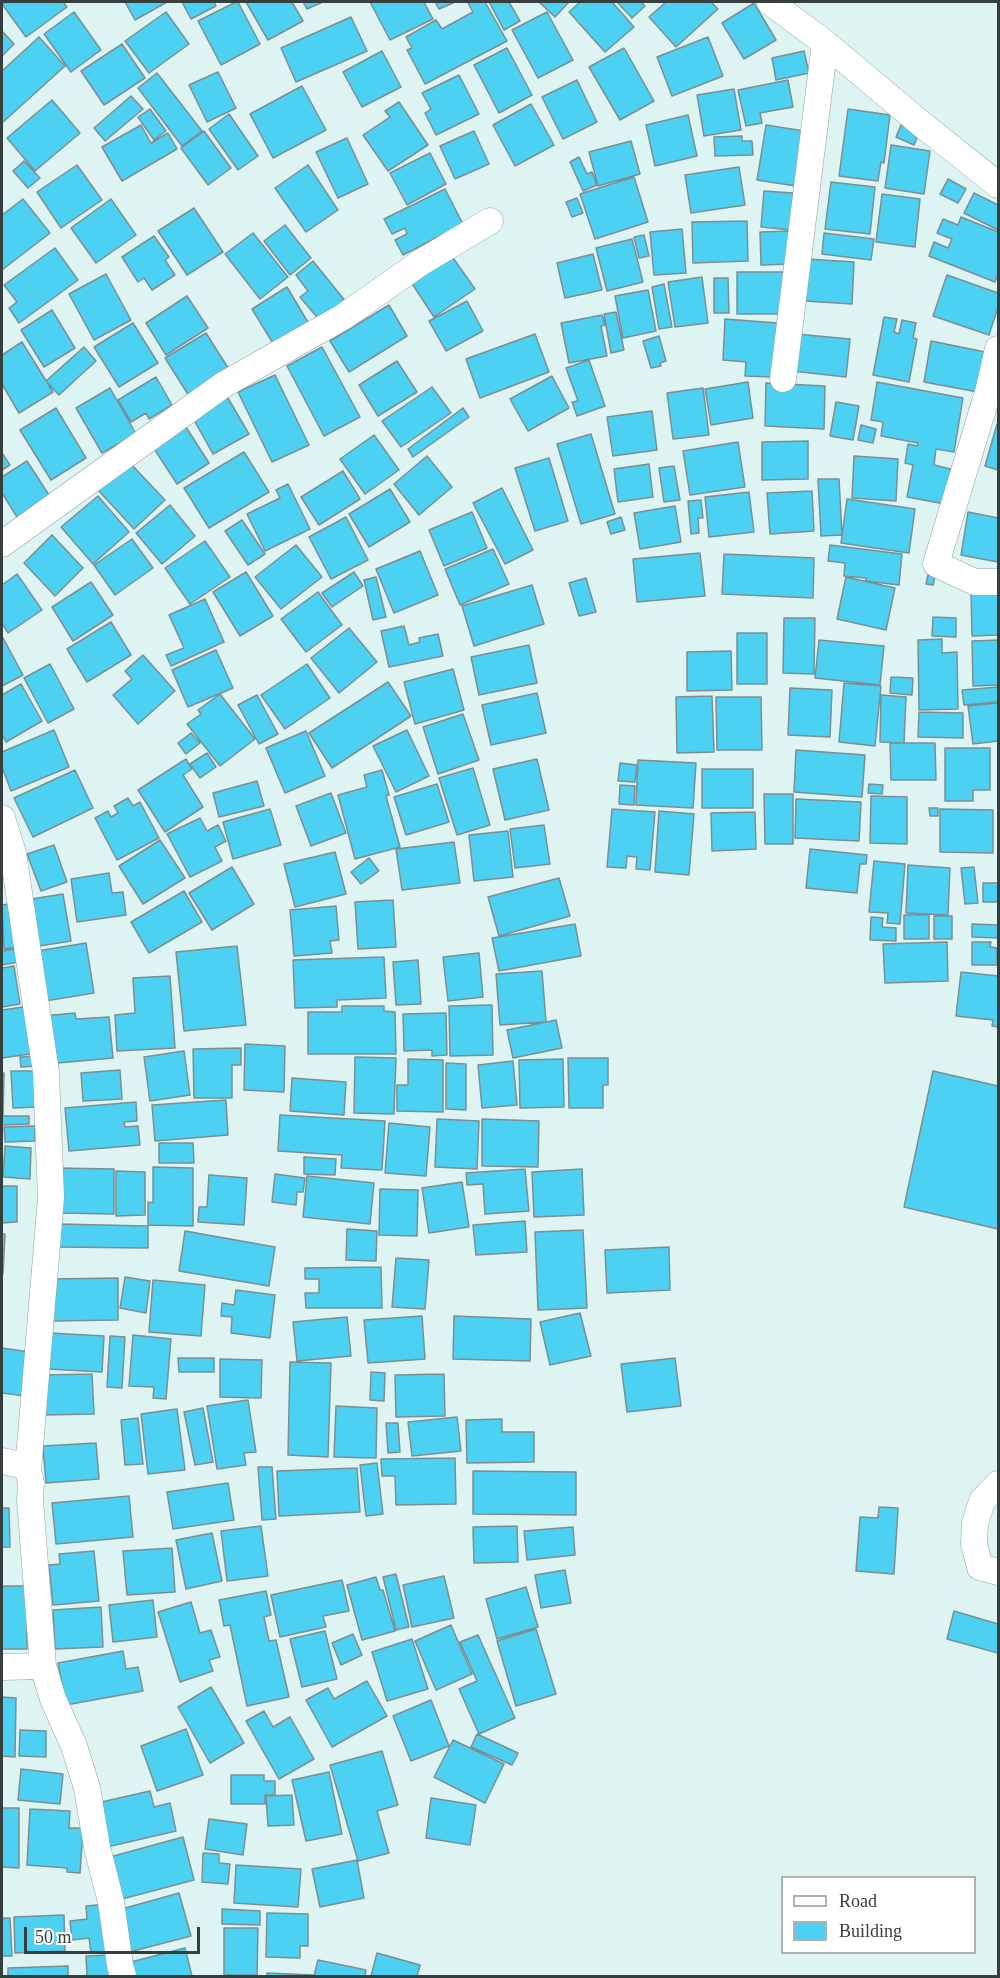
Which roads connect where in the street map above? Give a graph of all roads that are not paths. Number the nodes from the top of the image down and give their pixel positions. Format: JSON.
{"nodes":[{"id":1,"x":770,"y":2,"type":"edge"},
{"id":2,"x":825,"y":43,"type":"junction"},
{"id":3,"x":999,"y":185,"type":"edge"},
{"id":4,"x":490,"y":221,"type":"dead end"},
{"id":5,"x":999,"y":349,"type":"edge"},
{"id":6,"x":783,"y":379,"type":"dead end"},
{"id":7,"x":2,"y":544,"type":"edge"},
{"id":8,"x":999,"y":582,"type":"edge"},
{"id":9,"x":2,"y":818,"type":"edge"},
{"id":10,"x":2,"y":1461,"type":"edge"},
{"id":11,"x":28,"y":1470,"type":"junction"},
{"id":12,"x":999,"y":1484,"type":"edge"},
{"id":13,"x":999,"y":1572,"type":"edge"},
{"id":14,"x":2,"y":1666,"type":"edge"},
{"id":15,"x":43,"y":1666,"type":"junction"},
{"id":16,"x":123,"y":1977,"type":"edge"}],
"edges":[{"from":1,"to":2,"type":"street"},
{"from":2,"to":3,"type":"street"},
{"from":2,"to":6,"type":"street"},
{"from":4,"to":7,"type":"street"},
{"from":5,"to":8,"type":"street"},
{"from":9,"to":11,"type":"street"},
{"from":10,"to":11,"type":"street"},
{"from":11,"to":15,"type":"street"},
{"from":12,"to":13,"type":"street"},
{"from":14,"to":15,"type":"street"},
{"from":15,"to":16,"type":"street"}]}
